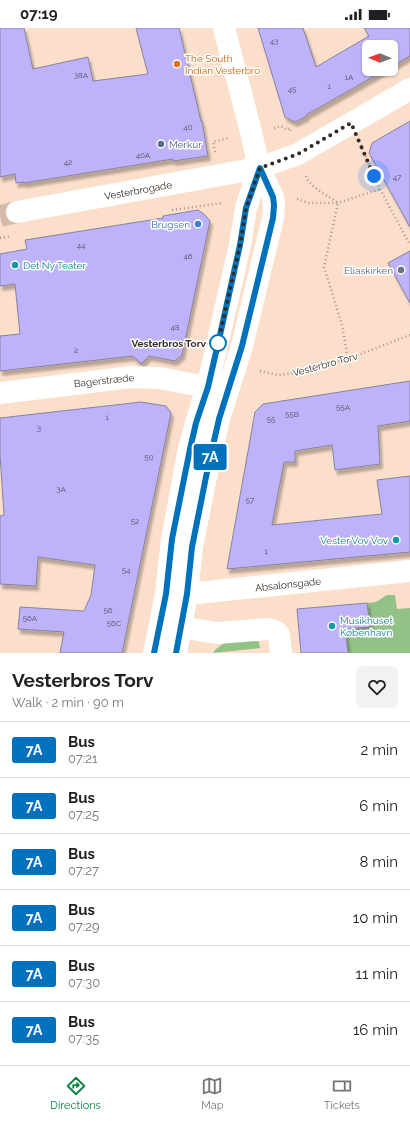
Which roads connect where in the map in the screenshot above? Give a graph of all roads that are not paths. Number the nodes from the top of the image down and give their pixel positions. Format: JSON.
{"nodes":[{"id":1,"x":224,"y":28,"type":"edge"},
{"id":2,"x":410,"y":89,"type":"edge"},
{"id":3,"x":260,"y":168,"type":"junction"},
{"id":4,"x":17,"y":212,"type":"tunnel mouth"},
{"id":5,"x":235,"y":368,"type":"junction"},
{"id":6,"x":208,"y":387,"type":"junction"},
{"id":7,"x":0,"y":392,"type":"edge"},
{"id":8,"x":410,"y":571,"type":"edge"},
{"id":9,"x":166,"y":594,"type":"junction"},
{"id":10,"x":187,"y":594,"type":"junction"},
{"id":11,"x":181,"y":626,"type":"junction"},
{"id":12,"x":154,"y":653,"type":"edge"},
{"id":13,"x":176,"y":653,"type":"edge"},
{"id":14,"x":281,"y":653,"type":"edge"}],
"edges":[{"from":1,"to":3,"type":"street"},
{"from":2,"to":3,"type":"street","name":"Vesterbrogade"},
{"from":3,"to":4,"type":"street","name":"Vesterbrogade"},
{"from":3,"to":5,"type":"street"},
{"from":3,"to":6,"type":"street"},
{"from":5,"to":6,"type":"street"},
{"from":5,"to":10,"type":"street"},
{"from":6,"to":7,"type":"street","name":"Bagerstræde"},
{"from":6,"to":9,"type":"street"},
{"from":8,"to":10,"type":"street","name":"Absalonsgade"},
{"from":9,"to":10,"type":"street","name":"Absalonsgade"},
{"from":9,"to":12,"type":"street"},
{"from":10,"to":11,"type":"street"},
{"from":11,"to":13,"type":"street"},
{"from":11,"to":14,"type":"street"}]}
